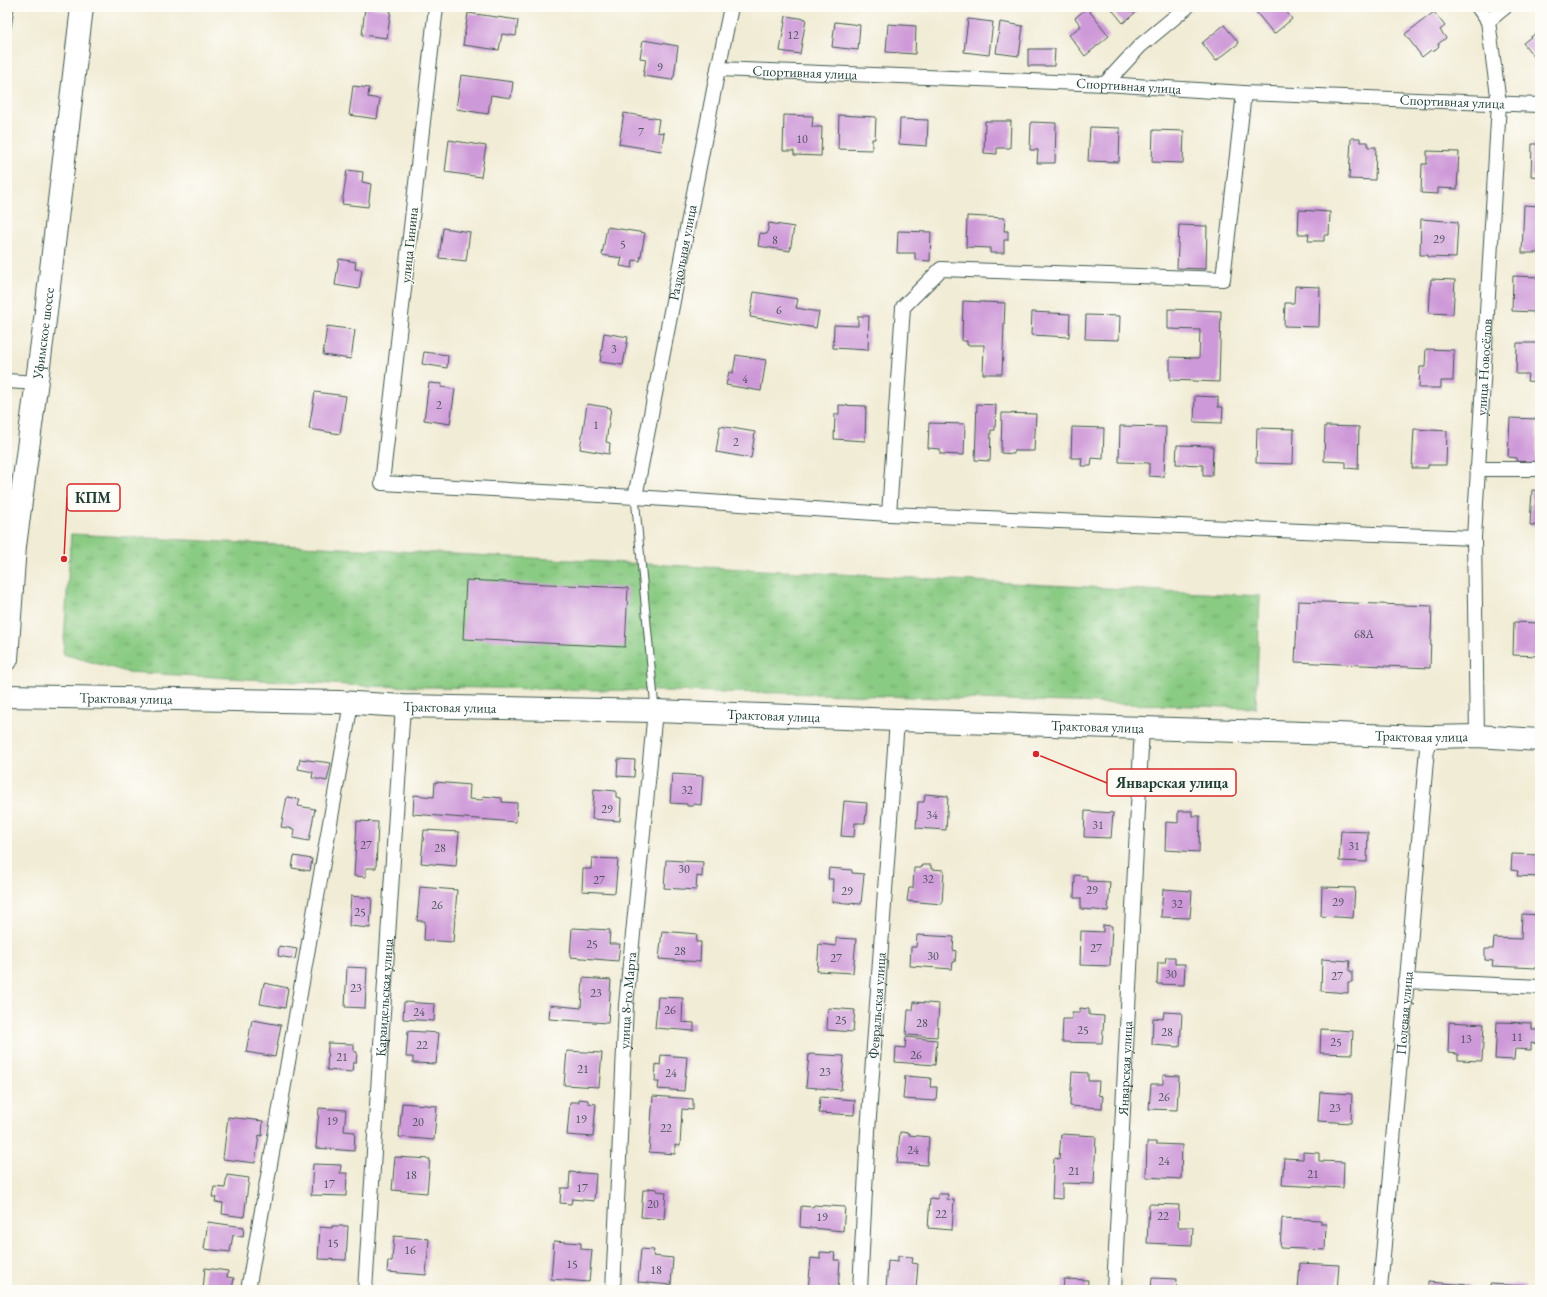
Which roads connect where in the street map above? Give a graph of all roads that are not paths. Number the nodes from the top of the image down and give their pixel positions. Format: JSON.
{"nodes":[{"id":1,"x":10,"y":7,"type":"edge"},
{"id":2,"x":82,"y":7,"type":"edge"},
{"id":3,"x":436,"y":7,"type":"edge"},
{"id":4,"x":731,"y":7,"type":"edge"},
{"id":5,"x":1187,"y":7,"type":"edge"},
{"id":6,"x":1478,"y":7,"type":"edge"},
{"id":7,"x":1505,"y":7,"type":"edge"},
{"id":8,"x":1488,"y":21,"type":"junction"},
{"id":9,"x":7,"y":28,"type":"edge"},
{"id":10,"x":718,"y":69,"type":"junction"},
{"id":11,"x":1105,"y":84,"type":"junction"},
{"id":12,"x":1244,"y":93,"type":"junction"},
{"id":13,"x":1498,"y":103,"type":"junction"},
{"id":14,"x":1540,"y":104,"type":"edge"},
{"id":15,"x":7,"y":382,"type":"edge"},
{"id":16,"x":36,"y":383,"type":"junction"},
{"id":17,"x":1477,"y":469,"type":"junction"},
{"id":18,"x":1540,"y":469,"type":"edge"},
{"id":19,"x":634,"y":497,"type":"junction"},
{"id":20,"x":889,"y":514,"type":"junction"},
{"id":21,"x":1474,"y":538,"type":"junction"},
{"id":22,"x":11,"y":546,"type":"edge"},
{"id":23,"x":10,"y":587,"type":"edge"},
{"id":24,"x":7,"y":659,"type":"edge"},
{"id":25,"x":7,"y":696,"type":"edge"},
{"id":26,"x":351,"y":703,"type":"junction"},
{"id":27,"x":403,"y":706,"type":"junction"},
{"id":28,"x":655,"y":711,"type":"junction"},
{"id":29,"x":897,"y":720,"type":"junction"},
{"id":30,"x":1142,"y":727,"type":"junction"},
{"id":31,"x":1477,"y":736,"type":"junction"},
{"id":32,"x":1428,"y":737,"type":"junction"},
{"id":33,"x":1540,"y":740,"type":"edge"},
{"id":34,"x":1406,"y":981,"type":"junction"},
{"id":35,"x":1540,"y":987,"type":"edge"},
{"id":36,"x":248,"y":1290,"type":"edge"},
{"id":37,"x":365,"y":1290,"type":"edge"},
{"id":38,"x":613,"y":1290,"type":"edge"},
{"id":39,"x":860,"y":1290,"type":"edge"},
{"id":40,"x":1114,"y":1290,"type":"edge"},
{"id":41,"x":1380,"y":1290,"type":"edge"}],
"edges":[{"from":1,"to":9,"type":"lane"},
{"from":2,"to":16,"type":"main road","name":"Уфимское шоссе"},
{"from":3,"to":19,"type":"street","name":"улица Гинина"},
{"from":4,"to":10,"type":"street","name":"Раздольная улица"},
{"from":5,"to":11,"type":"street"},
{"from":6,"to":8,"type":"street"},
{"from":7,"to":8,"type":"street"},
{"from":8,"to":13,"type":"street","name":"улица Новосёлов"},
{"from":10,"to":11,"type":"street","name":"Спортивная улица"},
{"from":10,"to":19,"type":"street","name":"Раздольная улица"},
{"from":11,"to":12,"type":"street","name":"Спортивная улица"},
{"from":12,"to":13,"type":"street","name":"Спортивная улица"},
{"from":12,"to":20,"type":"street"},
{"from":13,"to":14,"type":"street","name":"Спортивная улица"},
{"from":13,"to":17,"type":"street","name":"улица Новосёлов"},
{"from":15,"to":16,"type":"street"},
{"from":16,"to":22,"type":"main road","name":"Уфимское шоссе"},
{"from":17,"to":18,"type":"street"},
{"from":17,"to":21,"type":"street","name":"улица Новосёлов"},
{"from":19,"to":20,"type":"street"},
{"from":19,"to":28,"type":"lane"},
{"from":20,"to":21,"type":"street"},
{"from":21,"to":31,"type":"street","name":"улица Новосёлов"},
{"from":22,"to":23,"type":"main road","name":"Уфимское шоссе"},
{"from":23,"to":24,"type":"main road","name":"Уфимское шоссе"},
{"from":25,"to":26,"type":"main road","name":"Трактовая улица"},
{"from":26,"to":27,"type":"main road","name":"Трактовая улица"},
{"from":26,"to":36,"type":"street"},
{"from":27,"to":28,"type":"main road","name":"Трактовая улица"},
{"from":27,"to":37,"type":"street","name":"Караидельская улица"},
{"from":28,"to":29,"type":"main road","name":"Трактовая улица"},
{"from":28,"to":38,"type":"street","name":"улица 8-го Марта"},
{"from":29,"to":30,"type":"main road","name":"Трактовая улица"},
{"from":29,"to":39,"type":"street","name":"Февральская улица"},
{"from":30,"to":32,"type":"main road","name":"Трактовая улица"},
{"from":30,"to":40,"type":"street","name":"Январская улица"},
{"from":31,"to":32,"type":"main road","name":"Трактовая улица"},
{"from":31,"to":33,"type":"main road","name":"Трактовая улица"},
{"from":32,"to":34,"type":"street","name":"Полевая улица"},
{"from":34,"to":35,"type":"street"},
{"from":34,"to":41,"type":"street","name":"Полевая улица"}]}
